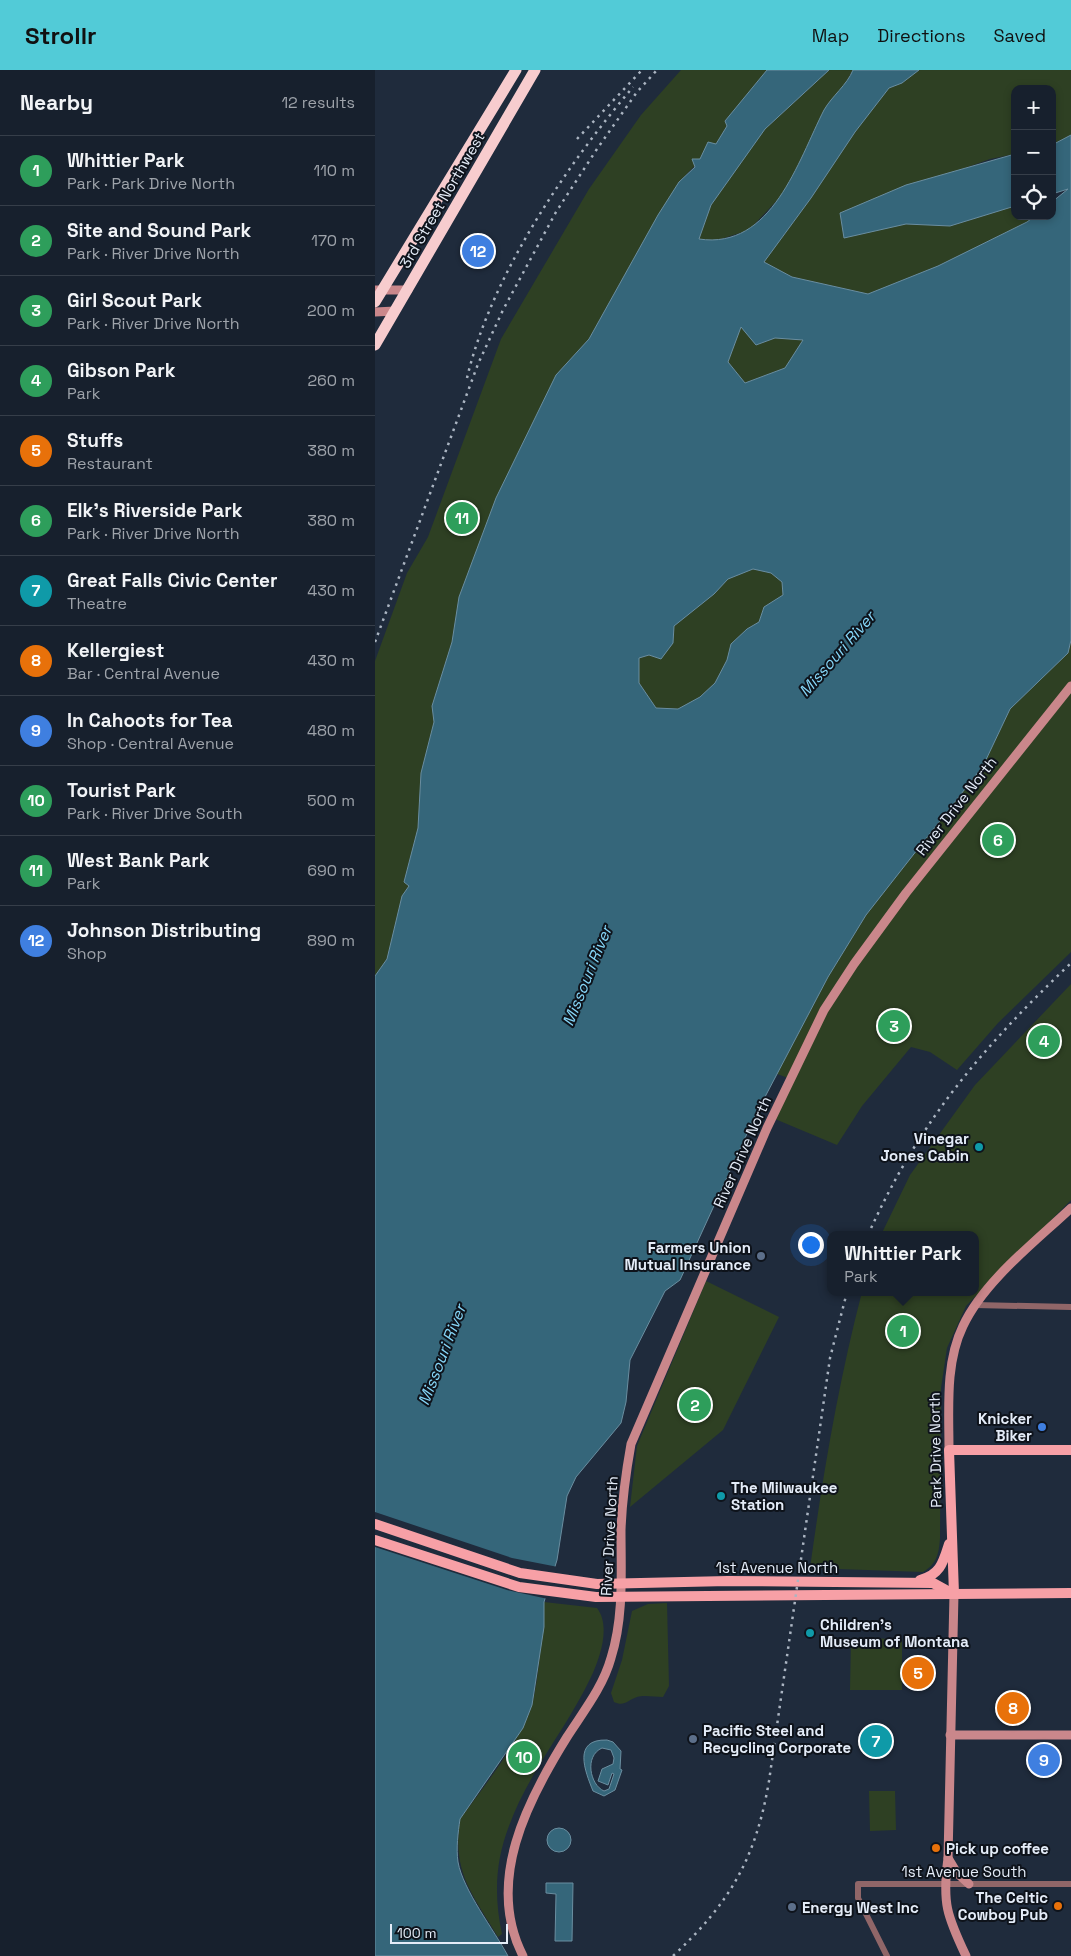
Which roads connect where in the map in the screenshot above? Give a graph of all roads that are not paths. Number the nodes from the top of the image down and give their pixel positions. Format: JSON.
{"nodes":[{"id":1,"x":516,"y":70,"type":"edge"},
{"id":2,"x":535,"y":70,"type":"edge"},
{"id":3,"x":379,"y":290,"type":"edge"},
{"id":4,"x":408,"y":290,"type":"junction"},
{"id":5,"x":375,"y":302,"type":"edge"},
{"id":6,"x":395,"y":311,"type":"junction"},
{"id":7,"x":375,"y":312,"type":"edge"},
{"id":8,"x":375,"y":345,"type":"edge"},
{"id":9,"x":1071,"y":686,"type":"edge"},
{"id":10,"x":1071,"y":1208,"type":"edge"},
{"id":11,"x":975,"y":1305,"type":"junction"},
{"id":12,"x":1071,"y":1307,"type":"edge"},
{"id":13,"x":949,"y":1450,"type":"junction"},
{"id":14,"x":1071,"y":1450,"type":"edge"},
{"id":15,"x":375,"y":1524,"type":"edge"},
{"id":16,"x":951,"y":1536,"type":"junction"},
{"id":17,"x":375,"y":1540,"type":"edge"},
{"id":18,"x":912,"y":1583,"type":"junction"},
{"id":19,"x":621,"y":1584,"type":"junction"},
{"id":20,"x":1071,"y":1593,"type":"edge"},
{"id":21,"x":954,"y":1594,"type":"junction"},
{"id":22,"x":621,"y":1597,"type":"junction"},
{"id":23,"x":950,"y":1735,"type":"junction"},
{"id":24,"x":1071,"y":1735,"type":"edge"},
{"id":25,"x":948,"y":1858,"type":"junction"},
{"id":26,"x":944,"y":1884,"type":"junction"},
{"id":27,"x":969,"y":1884,"type":"junction"},
{"id":28,"x":1071,"y":1884,"type":"edge"},
{"id":29,"x":523,"y":1956,"type":"edge"},
{"id":30,"x":887,"y":1956,"type":"edge"},
{"id":31,"x":966,"y":1956,"type":"edge"}],
"edges":[{"from":1,"to":3,"type":"highway","name":"3rd Street Northwest"},
{"from":2,"to":4,"type":"highway","name":"3rd Street Northwest"},
{"from":3,"to":4,"type":"main road"},
{"from":3,"to":5,"type":"highway","name":"3rd Street Northwest"},
{"from":4,"to":6,"type":"highway","name":"3rd Street Northwest"},
{"from":6,"to":7,"type":"main road"},
{"from":6,"to":8,"type":"highway","name":"3rd Street Northwest"},
{"from":9,"to":19,"type":"main road","name":"River Drive North"},
{"from":10,"to":11,"type":"main road","name":"Park Drive North"},
{"from":11,"to":12,"type":"street"},
{"from":11,"to":13,"type":"main road","name":"Park Drive North"},
{"from":13,"to":14,"type":"main road"},
{"from":13,"to":16,"type":"main road","name":"Park Drive North"},
{"from":15,"to":19,"type":"main road","name":"1st Avenue North"},
{"from":16,"to":18,"type":"main road"},
{"from":16,"to":21,"type":"main road","name":"Park Drive North"},
{"from":17,"to":22,"type":"main road","name":"1st Avenue North"},
{"from":18,"to":19,"type":"main road","name":"1st Avenue North"},
{"from":18,"to":21,"type":"main road","name":"1st Avenue North"},
{"from":19,"to":22,"type":"main road","name":"River Drive North"},
{"from":20,"to":21,"type":"main road","name":"1st Avenue North"},
{"from":21,"to":22,"type":"main road","name":"1st Avenue North"},
{"from":21,"to":23,"type":"main road","name":"Park Drive North"},
{"from":22,"to":29,"type":"main road","name":"River Drive North"},
{"from":23,"to":24,"type":"main road"},
{"from":23,"to":25,"type":"main road","name":"Park Drive North"},
{"from":25,"to":26,"type":"main road","name":"Park Drive North"},
{"from":25,"to":27,"type":"main road"},
{"from":26,"to":27,"type":"street","name":"1st Avenue South"},
{"from":26,"to":30,"type":"street","name":"1st Avenue South"},
{"from":26,"to":31,"type":"main road","name":"Park Drive North"},
{"from":27,"to":28,"type":"street","name":"1st Avenue South"}]}
